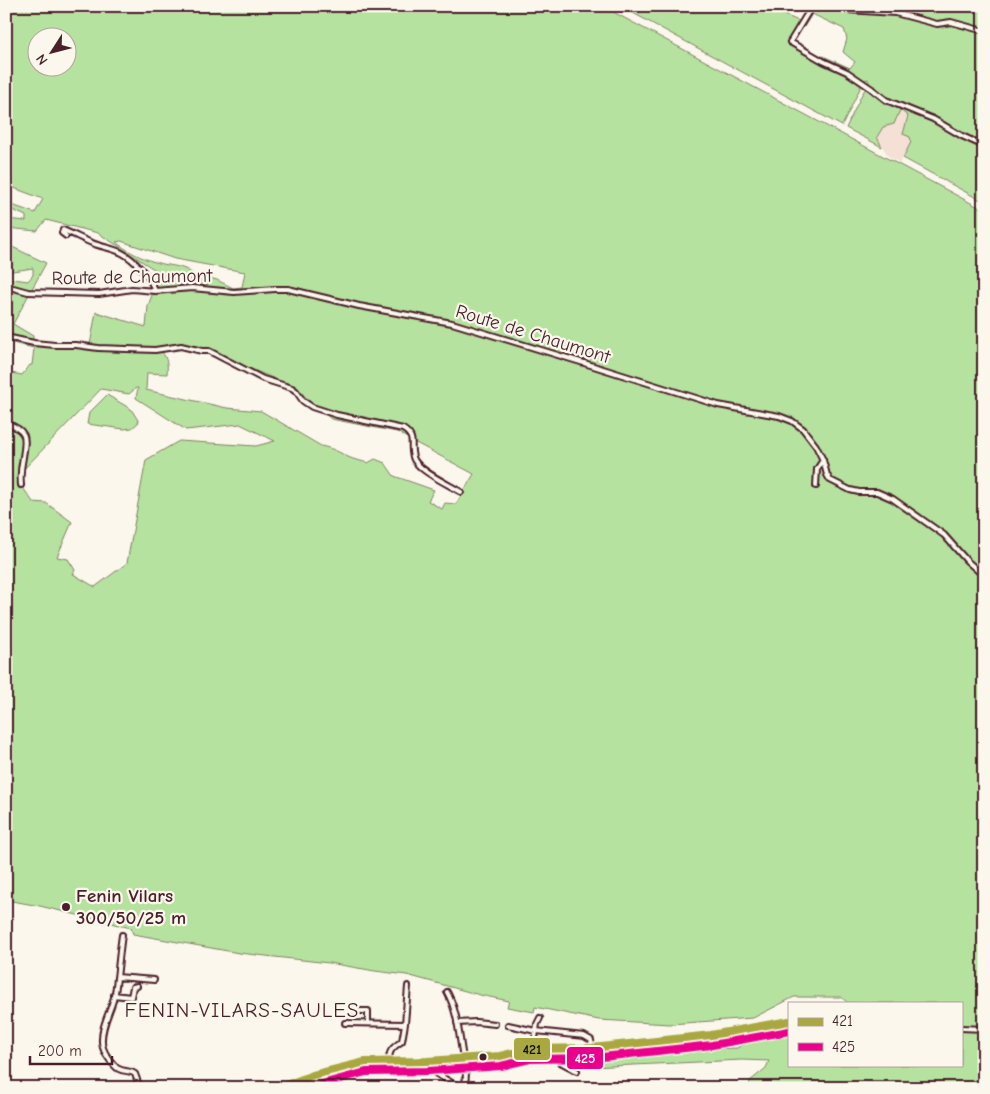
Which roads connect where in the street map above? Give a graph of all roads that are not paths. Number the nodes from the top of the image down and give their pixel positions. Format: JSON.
{"nodes":[{"id":1,"x":812,"y":6,"type":"edge"},
{"id":2,"x":834,"y":6,"type":"edge"},
{"id":3,"x":984,"y":31,"type":"edge"},
{"id":4,"x":984,"y":146,"type":"edge"},
{"id":5,"x":66,"y":236,"type":"dead end"},
{"id":6,"x":6,"y":286,"type":"edge"},
{"id":7,"x":155,"y":291,"type":"junction"},
{"id":8,"x":6,"y":337,"type":"edge"},
{"id":9,"x":6,"y":423,"type":"edge"},
{"id":10,"x":823,"y":460,"type":"junction"},
{"id":11,"x":21,"y":485,"type":"dead end"},
{"id":12,"x":816,"y":486,"type":"dead end"},
{"id":13,"x":461,"y":492,"type":"dead end"},
{"id":14,"x":984,"y":576,"type":"edge"},
{"id":15,"x":122,"y":935,"type":"dead end"},
{"id":16,"x":117,"y":977,"type":"junction"},
{"id":17,"x":154,"y":980,"type":"dead end"},
{"id":18,"x":137,"y":986,"type":"dead end"},
{"id":19,"x":408,"y":986,"type":"dead end"},
{"id":20,"x":447,"y":992,"type":"dead end"},
{"id":21,"x":114,"y":995,"type":"junction"},
{"id":22,"x":359,"y":1011,"type":"dead end"},
{"id":23,"x":540,"y":1018,"type":"dead end"},
{"id":24,"x":788,"y":1021,"type":"edge"},
{"id":25,"x":345,"y":1023,"type":"dead end"},
{"id":26,"x":457,"y":1023,"type":"junction"},
{"id":27,"x":368,"y":1024,"type":"junction"},
{"id":28,"x":405,"y":1024,"type":"junction"},
{"id":29,"x":495,"y":1024,"type":"dead end"},
{"id":30,"x":508,"y":1025,"type":"dead end"},
{"id":31,"x":962,"y":1028,"type":"edge"},
{"id":32,"x":984,"y":1029,"type":"edge"},
{"id":33,"x":536,"y":1030,"type":"junction"},
{"id":34,"x":534,"y":1046,"type":"junction"},
{"id":35,"x":592,"y":1048,"type":"junction"},
{"id":36,"x":543,"y":1049,"type":"junction"},
{"id":37,"x":549,"y":1049,"type":"junction"},
{"id":38,"x":519,"y":1052,"type":"junction"},
{"id":39,"x":465,"y":1058,"type":"junction"},
{"id":40,"x":390,"y":1061,"type":"junction"},
{"id":41,"x":416,"y":1061,"type":"junction"},
{"id":42,"x":427,"y":1061,"type":"junction"},
{"id":43,"x":426,"y":1067,"type":"junction"},
{"id":44,"x":577,"y":1071,"type":"dead end"},
{"id":45,"x":407,"y":1087,"type":"edge"},
{"id":46,"x":140,"y":1088,"type":"edge"},
{"id":47,"x":278,"y":1088,"type":"edge"},
{"id":48,"x":416,"y":1088,"type":"edge"},
{"id":49,"x":460,"y":1088,"type":"edge"},
{"id":50,"x":465,"y":1088,"type":"edge"}],
"edges":[{"from":1,"to":4,"type":"street"},
{"from":2,"to":3,"type":"street"},
{"from":5,"to":7,"type":"street"},
{"from":6,"to":7,"type":"street","name":"Route de Chaumont"},
{"from":7,"to":10,"type":"street","name":"Route de Chaumont"},
{"from":8,"to":13,"type":"street"},
{"from":9,"to":11,"type":"street"},
{"from":10,"to":12,"type":"street"},
{"from":10,"to":14,"type":"street","name":"Route de Chaumont"},
{"from":15,"to":16,"type":"street"},
{"from":16,"to":17,"type":"street"},
{"from":16,"to":21,"type":"street"},
{"from":18,"to":21,"type":"street"},
{"from":19,"to":28,"type":"street"},
{"from":20,"to":26,"type":"street"},
{"from":21,"to":46,"type":"street"},
{"from":22,"to":27,"type":"street"},
{"from":23,"to":33,"type":"street"},
{"from":24,"to":35,"type":"street"},
{"from":25,"to":27,"type":"street"},
{"from":26,"to":29,"type":"street"},
{"from":26,"to":39,"type":"street"},
{"from":27,"to":28,"type":"street"},
{"from":28,"to":40,"type":"street"},
{"from":30,"to":33,"type":"street"},
{"from":31,"to":32,"type":"street"},
{"from":33,"to":34,"type":"street"},
{"from":33,"to":35,"type":"street"},
{"from":34,"to":37,"type":"street"},
{"from":34,"to":38,"type":"street"},
{"from":35,"to":37,"type":"street"},
{"from":36,"to":37,"type":"street"},
{"from":36,"to":38,"type":"street"},
{"from":36,"to":44,"type":"street"},
{"from":38,"to":39,"type":"street"},
{"from":39,"to":42,"type":"street"},
{"from":39,"to":50,"type":"street"},
{"from":40,"to":41,"type":"street"},
{"from":40,"to":47,"type":"street"},
{"from":41,"to":42,"type":"street"},
{"from":41,"to":43,"type":"street"},
{"from":42,"to":43,"type":"street"},
{"from":43,"to":49,"type":"street"},
{"from":45,"to":48,"type":"street"}]}
